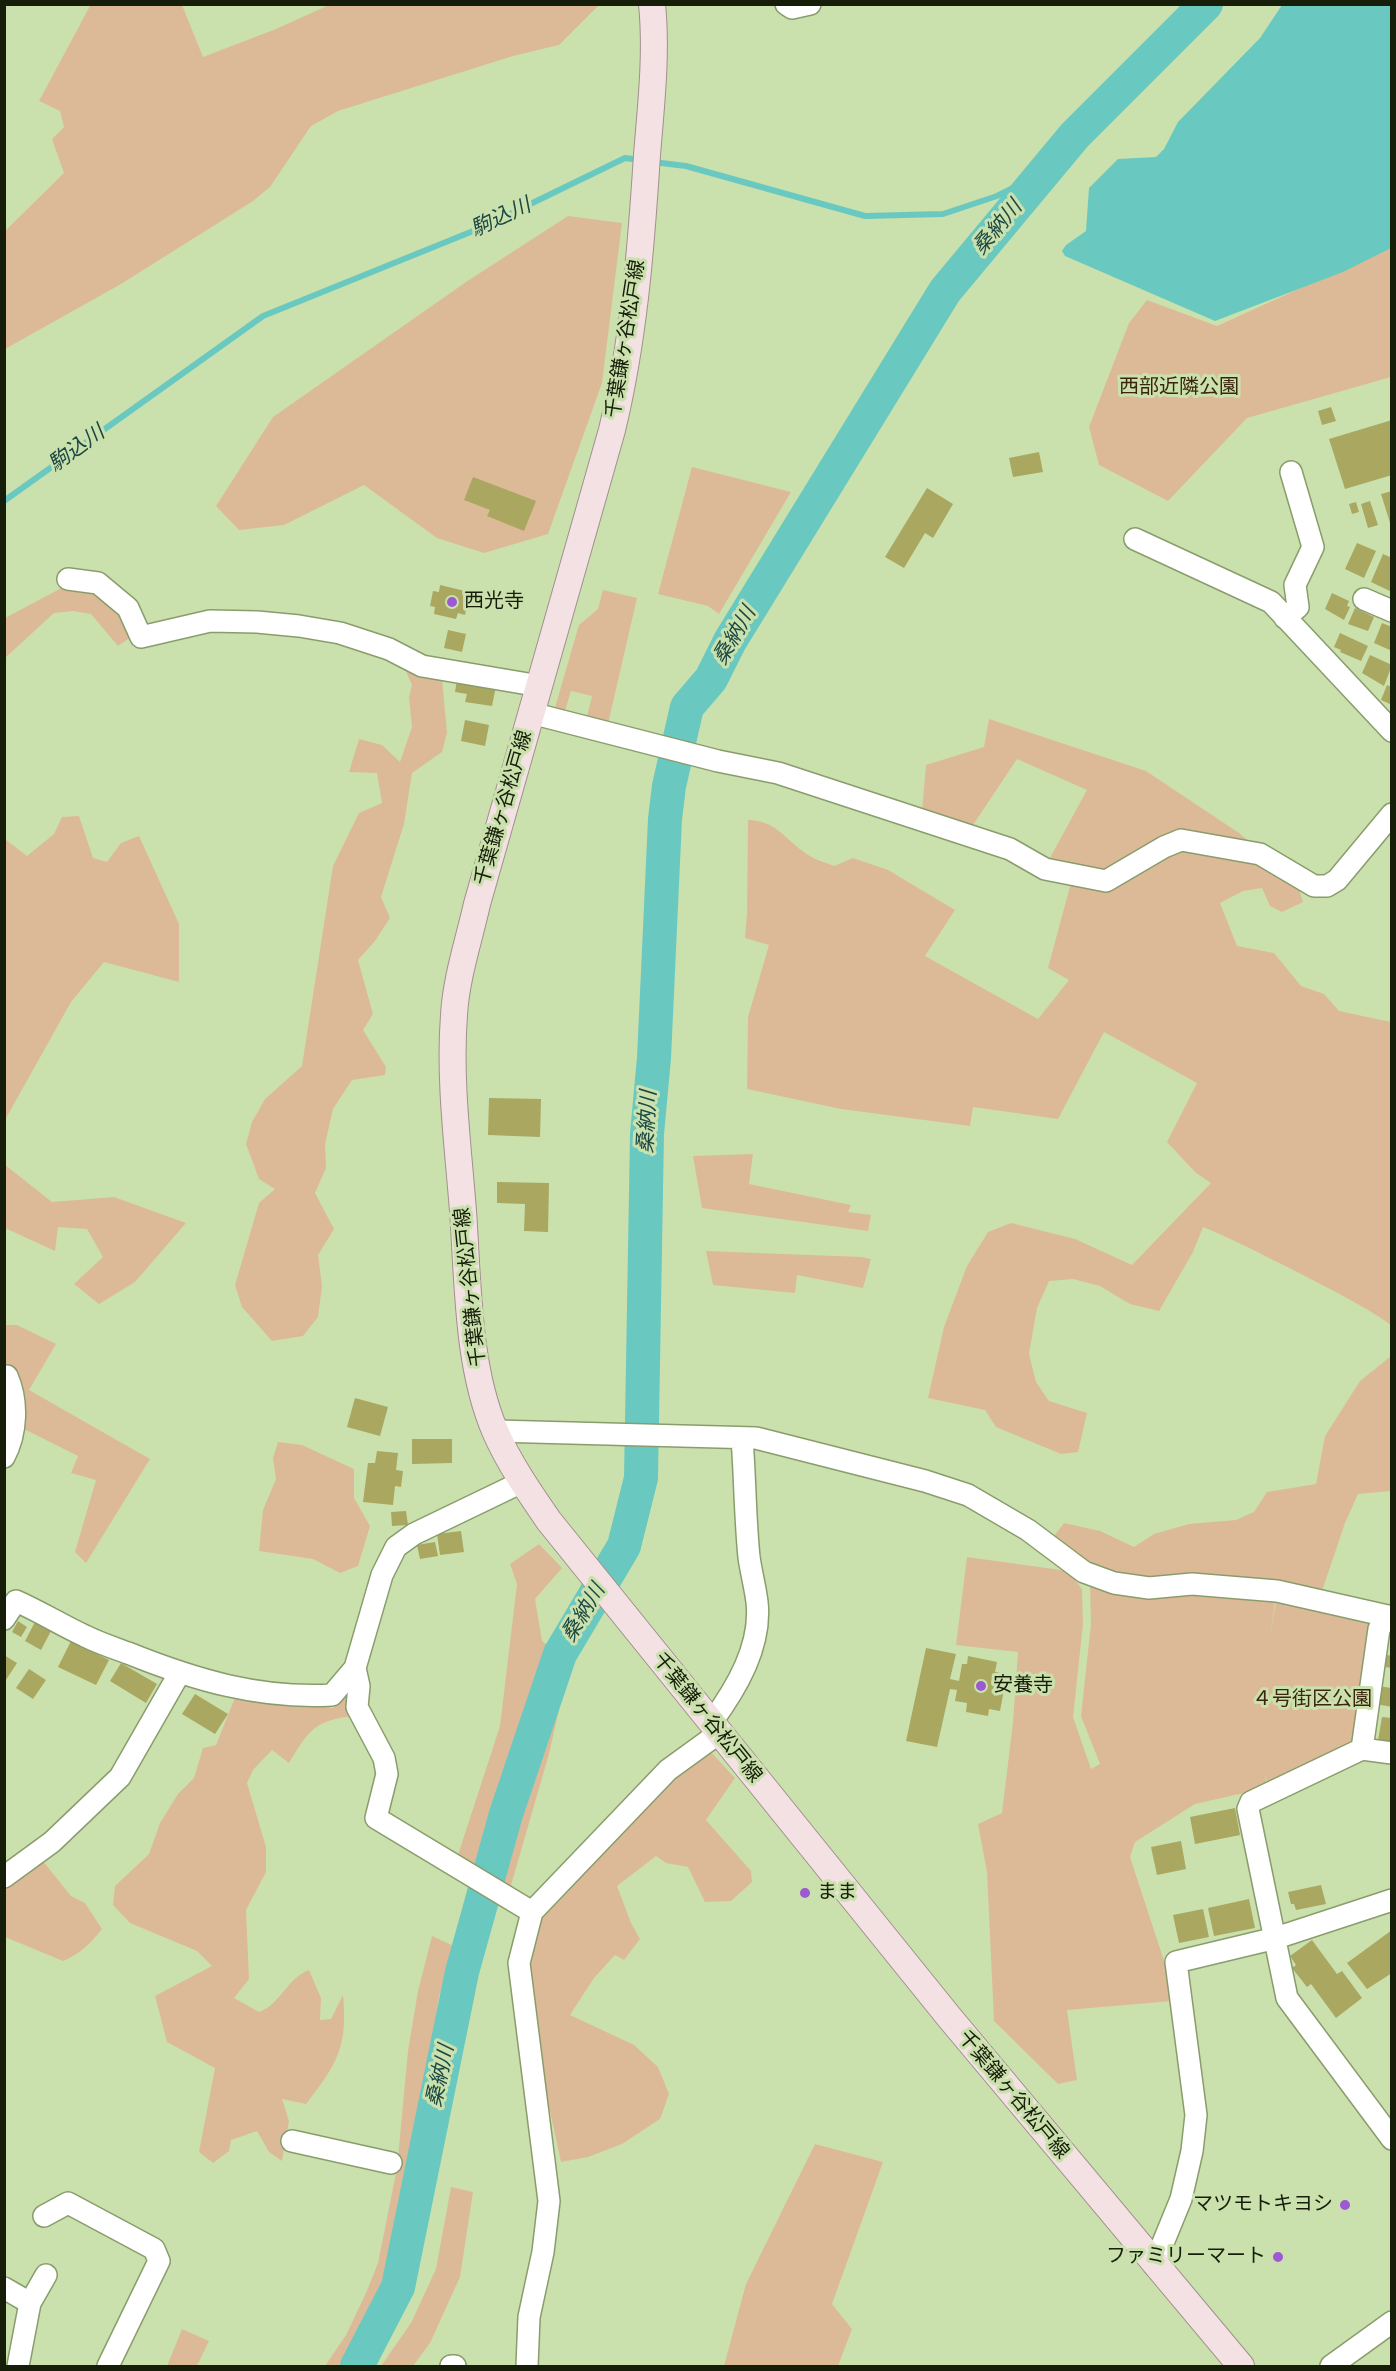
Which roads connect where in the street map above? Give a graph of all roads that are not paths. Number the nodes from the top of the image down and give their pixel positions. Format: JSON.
{"nodes":[{"id":1,"x":652,"y":4,"type":"edge"},
{"id":2,"x":786,"y":4,"type":"edge"},
{"id":3,"x":810,"y":4,"type":"edge"},
{"id":4,"x":1291,"y":472,"type":"dead end"},
{"id":5,"x":1135,"y":539,"type":"dead end"},
{"id":6,"x":68,"y":579,"type":"dead end"},
{"id":7,"x":1364,"y":599,"type":"dead end"},
{"id":8,"x":1392,"y":611,"type":"edge"},
{"id":9,"x":1285,"y":618,"type":"junction"},
{"id":10,"x":540,"y":686,"type":"junction"},
{"id":11,"x":531,"y":713,"type":"junction"},
{"id":12,"x":1392,"y":731,"type":"edge"},
{"id":13,"x":1392,"y":814,"type":"edge"},
{"id":14,"x":7,"y":1376,"type":"dead end"},
{"id":15,"x":496,"y":1431,"type":"junction"},
{"id":16,"x":742,"y":1438,"type":"junction"},
{"id":17,"x":4,"y":1457,"type":"edge"},
{"id":18,"x":522,"y":1482,"type":"junction"},
{"id":19,"x":10,"y":1596,"type":"edge"},
{"id":20,"x":1389,"y":1617,"type":"edge"},
{"id":21,"x":4,"y":1619,"type":"edge"},
{"id":22,"x":356,"y":1668,"type":"junction"},
{"id":23,"x":179,"y":1674,"type":"junction"},
{"id":24,"x":715,"y":1728,"type":"junction"},
{"id":25,"x":1362,"y":1749,"type":"junction"},
{"id":26,"x":1392,"y":1753,"type":"edge"},
{"id":27,"x":4,"y":1877,"type":"edge"},
{"id":28,"x":1392,"y":1900,"type":"edge"},
{"id":29,"x":532,"y":1912,"type":"junction"},
{"id":30,"x":1275,"y":1938,"type":"junction"},
{"id":31,"x":1388,"y":2129,"type":"edge"},
{"id":32,"x":292,"y":2141,"type":"dead end"},
{"id":33,"x":391,"y":2163,"type":"dead end"},
{"id":34,"x":44,"y":2216,"type":"dead end"},
{"id":35,"x":1154,"y":2265,"type":"junction"},
{"id":36,"x":46,"y":2275,"type":"dead end"},
{"id":37,"x":4,"y":2288,"type":"edge"},
{"id":38,"x":30,"y":2303,"type":"junction"},
{"id":39,"x":1392,"y":2322,"type":"edge"},
{"id":40,"x":18,"y":2367,"type":"edge"},
{"id":41,"x":108,"y":2367,"type":"edge"},
{"id":42,"x":527,"y":2367,"type":"edge"},
{"id":43,"x":1241,"y":2367,"type":"edge"},
{"id":44,"x":1332,"y":2367,"type":"edge"}],
"edges":[{"from":1,"to":10,"type":"main road","name":"千葉鎌ヶ谷松戸線"},
{"from":2,"to":3,"type":"street"},
{"from":4,"to":9,"type":"street"},
{"from":5,"to":9,"type":"street"},
{"from":6,"to":10,"type":"street"},
{"from":7,"to":8,"type":"street"},
{"from":9,"to":12,"type":"street"},
{"from":10,"to":11,"type":"main road","name":"千葉鎌ヶ谷松戸線"},
{"from":11,"to":13,"type":"street"},
{"from":11,"to":15,"type":"main road","name":"千葉鎌ヶ谷松戸線"},
{"from":14,"to":17,"type":"street"},
{"from":15,"to":16,"type":"street"},
{"from":15,"to":18,"type":"main road","name":"千葉鎌ヶ谷松戸線"},
{"from":16,"to":20,"type":"street"},
{"from":16,"to":24,"type":"street"},
{"from":18,"to":22,"type":"street"},
{"from":18,"to":24,"type":"main road","name":"千葉鎌ヶ谷松戸線"},
{"from":19,"to":21,"type":"street"},
{"from":19,"to":23,"type":"street"},
{"from":20,"to":25,"type":"street"},
{"from":22,"to":23,"type":"street"},
{"from":22,"to":29,"type":"street"},
{"from":23,"to":27,"type":"street"},
{"from":24,"to":29,"type":"street"},
{"from":24,"to":35,"type":"main road","name":"千葉鎌ヶ谷松戸線"},
{"from":25,"to":26,"type":"street"},
{"from":25,"to":30,"type":"street"},
{"from":28,"to":30,"type":"street"},
{"from":29,"to":42,"type":"street"},
{"from":30,"to":31,"type":"street"},
{"from":30,"to":35,"type":"street"},
{"from":32,"to":33,"type":"street"},
{"from":34,"to":41,"type":"street"},
{"from":35,"to":43,"type":"main road","name":"千葉鎌ヶ谷松戸線"},
{"from":36,"to":38,"type":"street"},
{"from":37,"to":38,"type":"street"},
{"from":38,"to":40,"type":"street"},
{"from":39,"to":44,"type":"street"}]}
